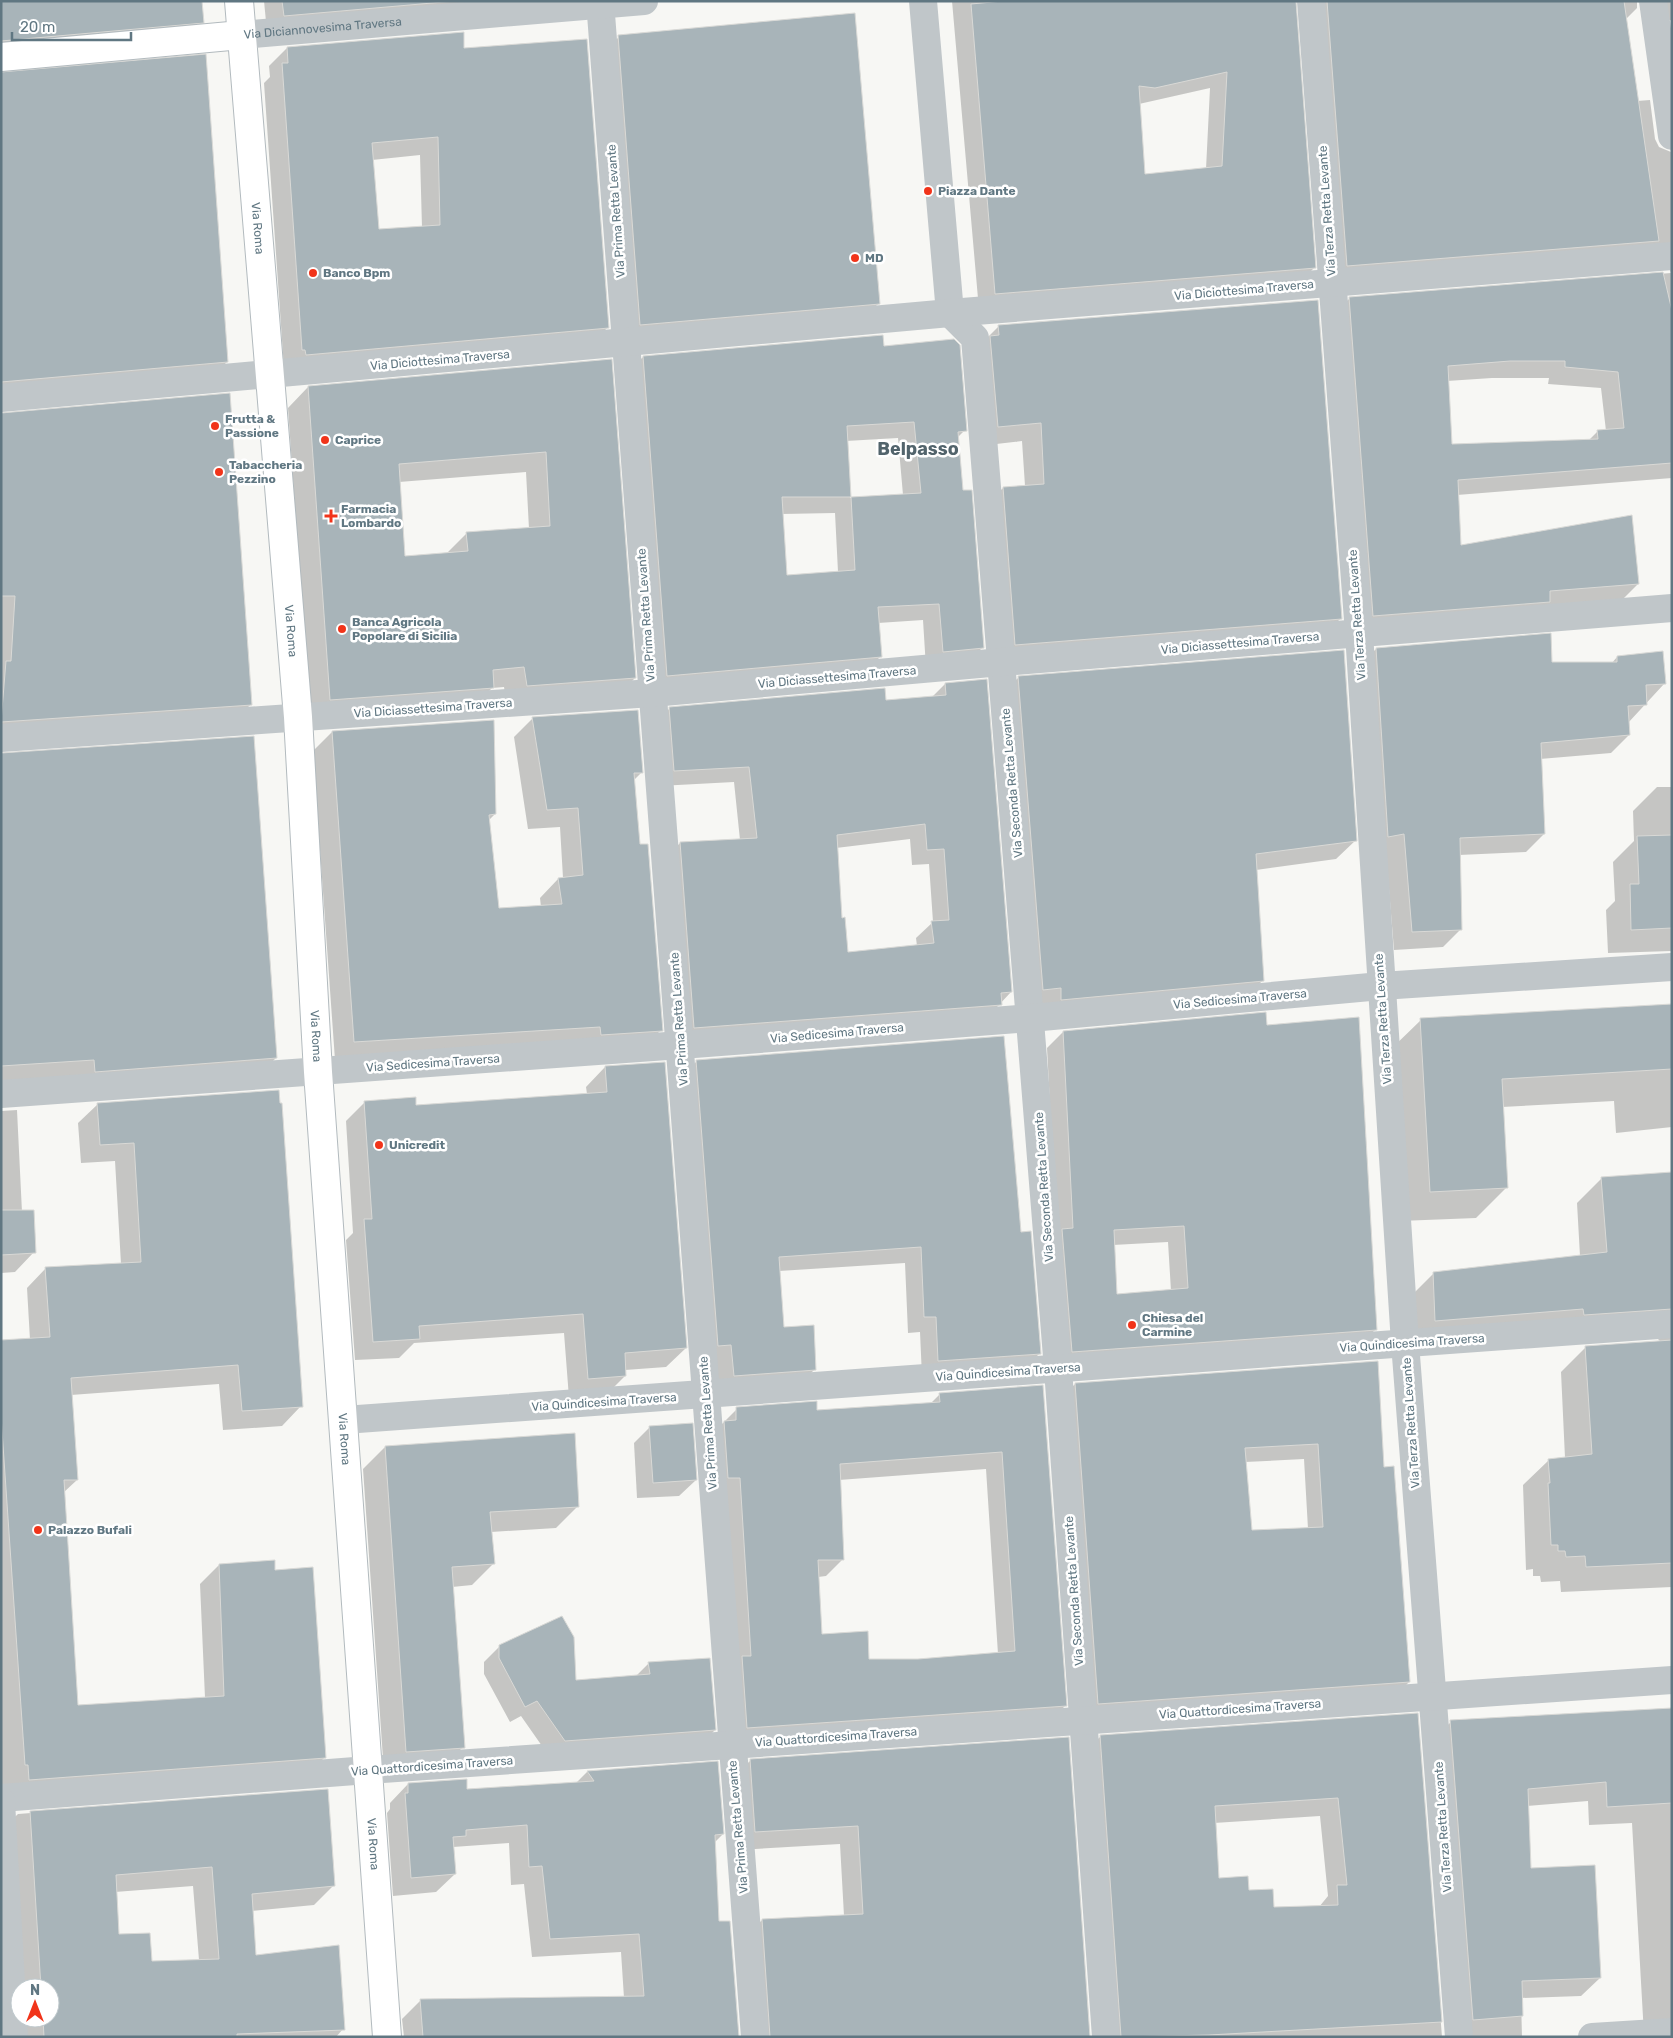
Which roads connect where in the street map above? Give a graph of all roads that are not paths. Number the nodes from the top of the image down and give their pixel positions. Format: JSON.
{"nodes":[{"id":1,"x":239,"y":1,"type":"edge"},
{"id":2,"x":644,"y":1,"type":"edge"},
{"id":3,"x":923,"y":1,"type":"edge"},
{"id":4,"x":1311,"y":1,"type":"edge"},
{"id":5,"x":1653,"y":1,"type":"edge"},
{"id":6,"x":601,"y":3,"type":"edge"},
{"id":7,"x":241,"y":35,"type":"junction"},
{"id":8,"x":1,"y":57,"type":"edge"},
{"id":9,"x":1672,"y":136,"type":"edge"},
{"id":10,"x":1672,"y":256,"type":"edge"},
{"id":11,"x":1332,"y":283,"type":"junction"},
{"id":12,"x":950,"y":314,"type":"junction"},
{"id":13,"x":626,"y":343,"type":"junction"},
{"id":14,"x":269,"y":375,"type":"junction"},
{"id":15,"x":1,"y":398,"type":"edge"},
{"id":16,"x":1672,"y":608,"type":"edge"},
{"id":17,"x":1359,"y":633,"type":"junction"},
{"id":18,"x":1002,"y":662,"type":"junction"},
{"id":19,"x":652,"y":693,"type":"junction"},
{"id":20,"x":298,"y":717,"type":"junction"},
{"id":21,"x":1,"y":738,"type":"edge"},
{"id":22,"x":1672,"y":968,"type":"edge"},
{"id":23,"x":1381,"y":986,"type":"junction"},
{"id":24,"x":1030,"y":1018,"type":"junction"},
{"id":25,"x":681,"y":1045,"type":"junction"},
{"id":26,"x":318,"y":1072,"type":"junction"},
{"id":27,"x":1,"y":1094,"type":"edge"},
{"id":28,"x":1672,"y":1324,"type":"edge"},
{"id":29,"x":1405,"y":1343,"type":"junction"},
{"id":30,"x":1058,"y":1369,"type":"junction"},
{"id":31,"x":705,"y":1394,"type":"junction"},
{"id":32,"x":344,"y":1420,"type":"junction"},
{"id":33,"x":1672,"y":1680,"type":"edge"},
{"id":34,"x":1432,"y":1696,"type":"junction"},
{"id":35,"x":1083,"y":1720,"type":"junction"},
{"id":36,"x":732,"y":1744,"type":"junction"},
{"id":37,"x":368,"y":1770,"type":"junction"},
{"id":38,"x":1,"y":1800,"type":"edge"},
{"id":39,"x":1672,"y":2032,"type":"edge"},
{"id":40,"x":14,"y":2037,"type":"edge"},
{"id":41,"x":387,"y":2037,"type":"edge"},
{"id":42,"x":755,"y":2037,"type":"edge"},
{"id":43,"x":1106,"y":2037,"type":"edge"},
{"id":44,"x":1459,"y":2037,"type":"edge"},
{"id":45,"x":1592,"y":2037,"type":"edge"}],
"edges":[{"from":1,"to":7,"type":"street","name":"Via Roma"},
{"from":2,"to":6,"type":"street","name":"Via Diciannovesima Traversa"},
{"from":3,"to":12,"type":"street"},
{"from":4,"to":11,"type":"street","name":"Via Terza Retta Levante"},
{"from":5,"to":9,"type":"street"},
{"from":6,"to":7,"type":"street","name":"Via Diciannovesima Traversa"},
{"from":6,"to":13,"type":"street","name":"Via Prima Retta Levante"},
{"from":7,"to":8,"type":"street","name":"Via Diciannovesima Traversa"},
{"from":7,"to":14,"type":"street","name":"Via Roma"},
{"from":10,"to":11,"type":"street","name":"Via Diciottesima Traversa"},
{"from":11,"to":12,"type":"street","name":"Via Diciottesima Traversa"},
{"from":11,"to":17,"type":"street","name":"Via Terza Retta Levante"},
{"from":12,"to":13,"type":"street","name":"Via Diciottesima Traversa"},
{"from":12,"to":18,"type":"street","name":"Via Seconda Retta Levante"},
{"from":13,"to":14,"type":"street","name":"Via Diciottesima Traversa"},
{"from":13,"to":19,"type":"street","name":"Via Prima Retta Levante"},
{"from":14,"to":15,"type":"street","name":"Via Diciottesima Traversa"},
{"from":14,"to":20,"type":"street","name":"Via Roma"},
{"from":16,"to":17,"type":"street","name":"Via Diciassettesima Traversa"},
{"from":17,"to":18,"type":"street","name":"Via Diciassettesima Traversa"},
{"from":17,"to":23,"type":"street","name":"Via Terza Retta Levante"},
{"from":18,"to":19,"type":"street","name":"Via Diciassettesima Traversa"},
{"from":18,"to":24,"type":"street","name":"Via Seconda Retta Levante"},
{"from":19,"to":20,"type":"street","name":"Via Diciassettesima Traversa"},
{"from":19,"to":25,"type":"street","name":"Via Prima Retta Levante"},
{"from":20,"to":21,"type":"street","name":"Via Diciassettesima Traversa"},
{"from":20,"to":26,"type":"street","name":"Via Roma"},
{"from":22,"to":23,"type":"street","name":"Via Sedicesima Traversa"},
{"from":23,"to":24,"type":"street","name":"Via Sedicesima Traversa"},
{"from":23,"to":29,"type":"street","name":"Via Terza Retta Levante"},
{"from":24,"to":25,"type":"street","name":"Via Sedicesima Traversa"},
{"from":24,"to":30,"type":"street","name":"Via Seconda Retta Levante"},
{"from":25,"to":26,"type":"street","name":"Via Sedicesima Traversa"},
{"from":25,"to":31,"type":"street","name":"Via Prima Retta Levante"},
{"from":26,"to":27,"type":"street","name":"Via Sedicesima Traversa"},
{"from":26,"to":32,"type":"street","name":"Via Roma"},
{"from":28,"to":29,"type":"street","name":"Via Quindicesima Traversa"},
{"from":29,"to":30,"type":"street","name":"Via Quindicesima Traversa"},
{"from":29,"to":34,"type":"street","name":"Via Terza Retta Levante"},
{"from":30,"to":31,"type":"street","name":"Via Quindicesima Traversa"},
{"from":30,"to":35,"type":"street","name":"Via Seconda Retta Levante"},
{"from":31,"to":32,"type":"street","name":"Via Quindicesima Traversa"},
{"from":31,"to":36,"type":"street","name":"Via Prima Retta Levante"},
{"from":32,"to":37,"type":"street","name":"Via Roma"},
{"from":33,"to":34,"type":"street","name":"Via Quattordicesima Traversa"},
{"from":34,"to":35,"type":"street","name":"Via Quattordicesima Traversa"},
{"from":34,"to":44,"type":"street","name":"Via Terza Retta Levante"},
{"from":35,"to":36,"type":"street","name":"Via Quattordicesima Traversa"},
{"from":35,"to":43,"type":"street","name":"Via Seconda Retta Levante"},
{"from":36,"to":37,"type":"street","name":"Via Quattordicesima Traversa"},
{"from":36,"to":42,"type":"street","name":"Via Prima Retta Levante"},
{"from":37,"to":38,"type":"street","name":"Via Quattordicesima Traversa"},
{"from":37,"to":41,"type":"street","name":"Via Roma"},
{"from":38,"to":40,"type":"street"},
{"from":39,"to":45,"type":"street"}]}
